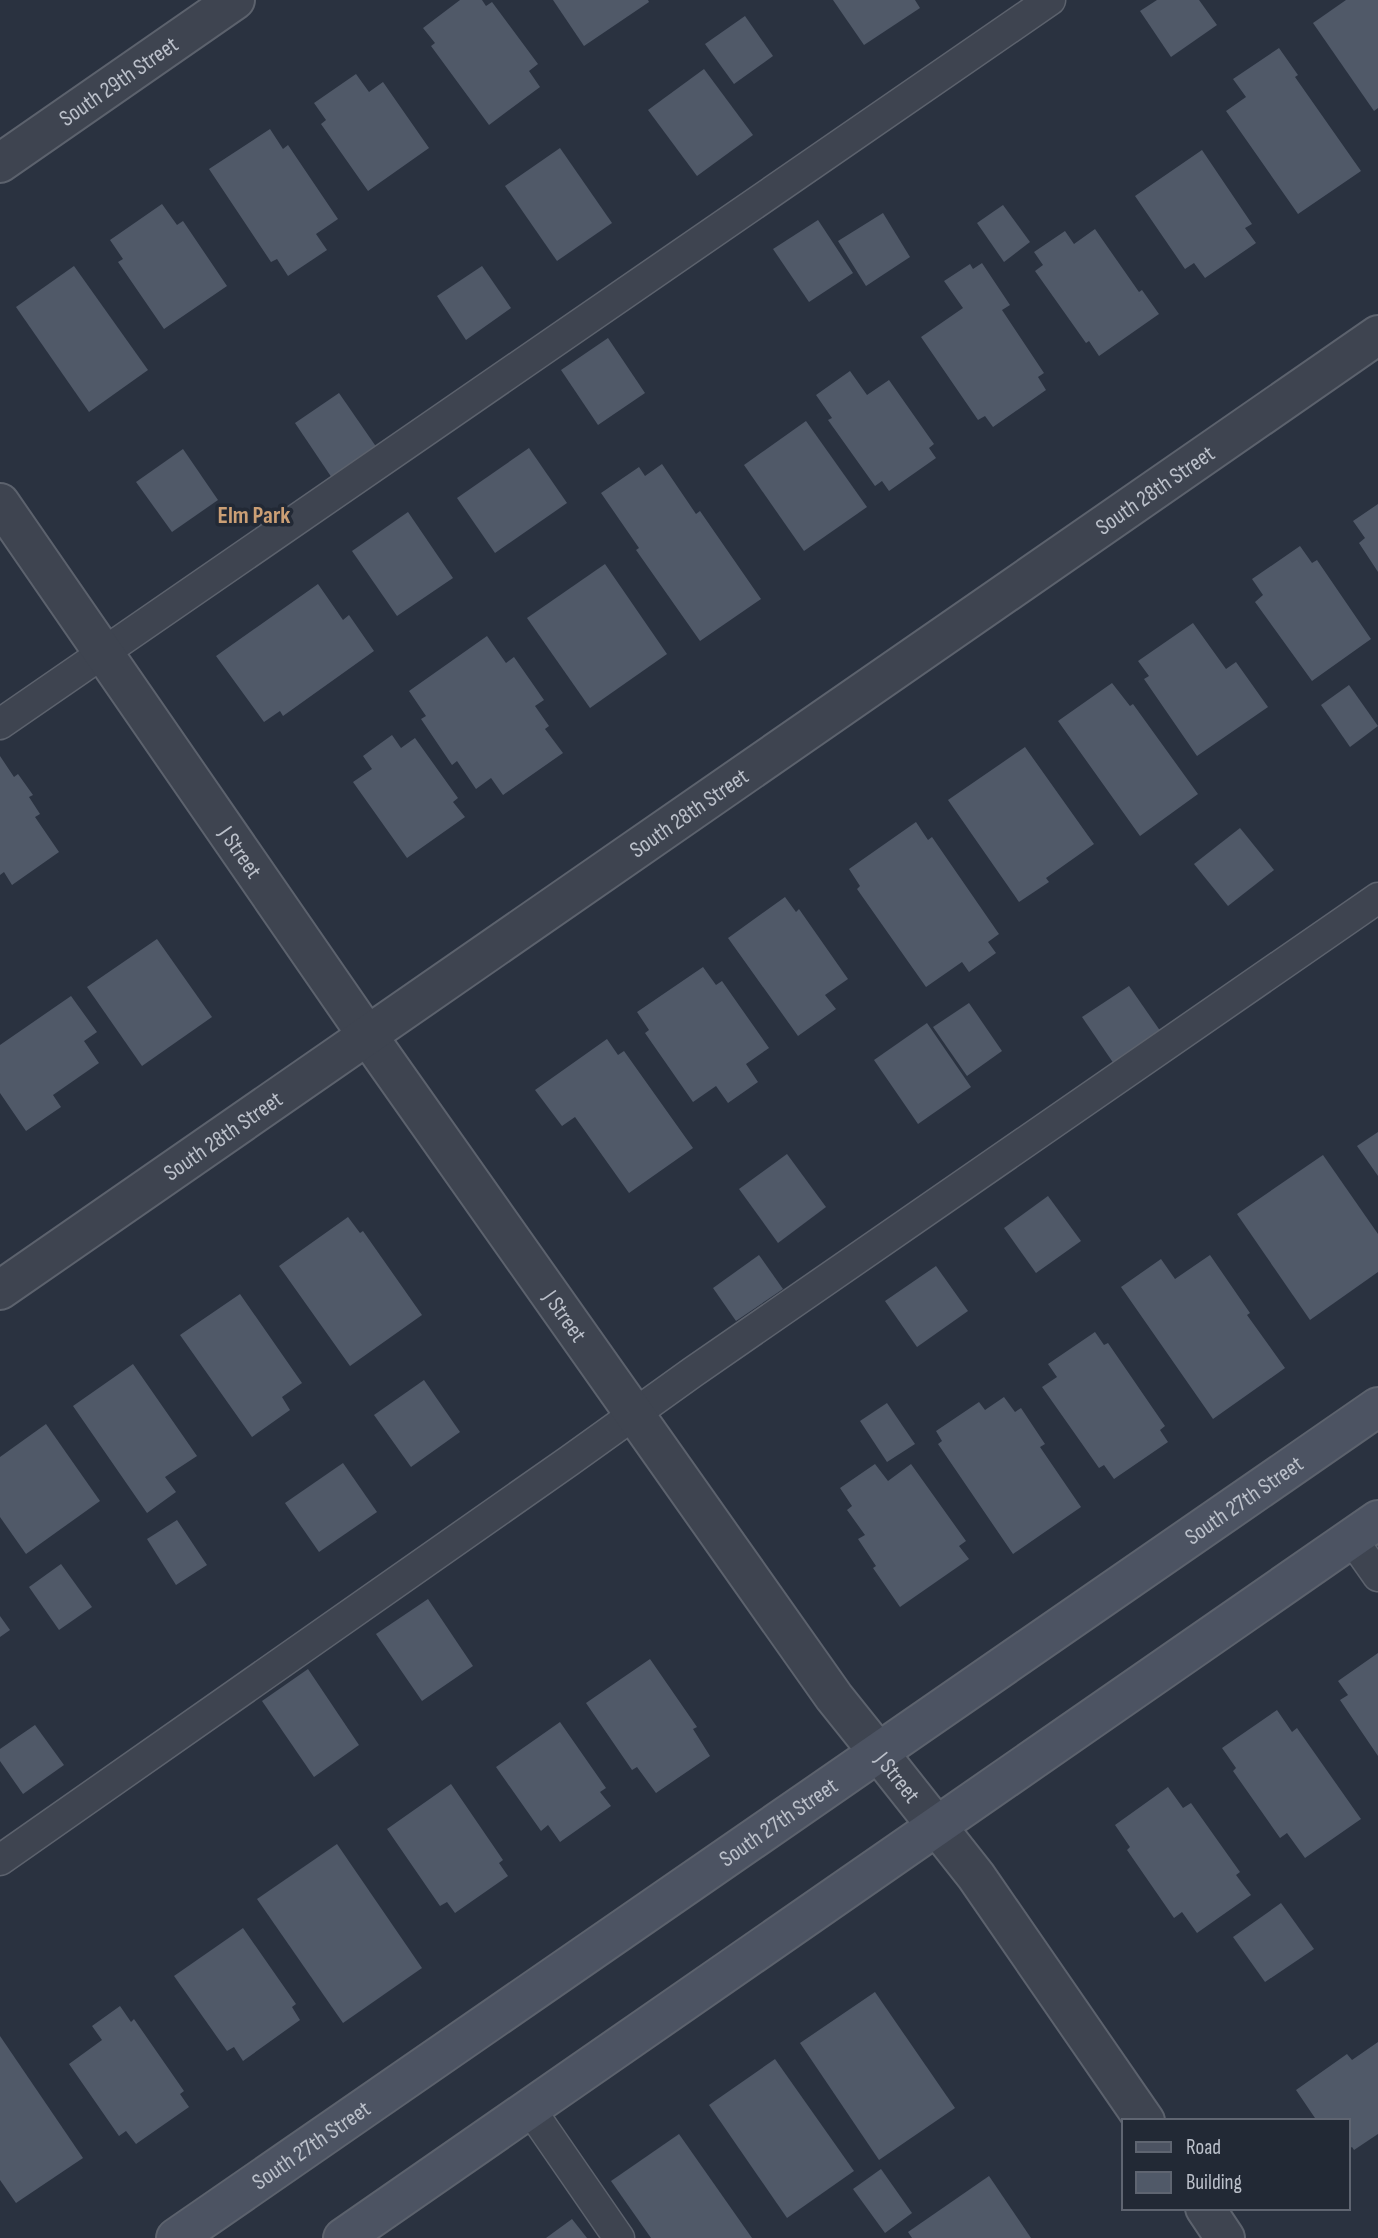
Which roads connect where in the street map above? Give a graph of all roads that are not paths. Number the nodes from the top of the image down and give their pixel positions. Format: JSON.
{"nodes":[{"id":1,"x":235,"y":0,"type":"edge"},
{"id":2,"x":1050,"y":0,"type":"edge"},
{"id":3,"x":0,"y":163,"type":"edge"},
{"id":4,"x":1378,"y":335,"type":"edge"},
{"id":5,"x":0,"y":503,"type":"edge"},
{"id":6,"x":104,"y":653,"type":"junction"},
{"id":7,"x":0,"y":724,"type":"edge"},
{"id":8,"x":1378,"y":898,"type":"edge"},
{"id":9,"x":367,"y":1035,"type":"junction"},
{"id":10,"x":0,"y":1290,"type":"edge"},
{"id":11,"x":1378,"y":1407,"type":"edge"},
{"id":12,"x":633,"y":1414,"type":"junction"},
{"id":13,"x":1365,"y":1530,"type":"edge"},
{"id":14,"x":1378,"y":1576,"type":"edge"},
{"id":15,"x":878,"y":1752,"type":"junction"},
{"id":16,"x":937,"y":1826,"type":"junction"},
{"id":17,"x":0,"y":1860,"type":"edge"},
{"id":18,"x":530,"y":2109,"type":"junction"},
{"id":19,"x":1143,"y":2119,"type":"edge"},
{"id":20,"x":1206,"y":2210,"type":"edge"},
{"id":21,"x":176,"y":2238,"type":"edge"},
{"id":22,"x":343,"y":2238,"type":"edge"},
{"id":23,"x":620,"y":2238,"type":"edge"},
{"id":24,"x":1225,"y":2238,"type":"edge"}],
"edges":[{"from":1,"to":3,"type":"street","name":"South 29th Street"},
{"from":2,"to":6,"type":"lane"},
{"from":4,"to":9,"type":"street","name":"South 28th Street"},
{"from":5,"to":6,"type":"street","name":"J Street"},
{"from":6,"to":7,"type":"lane"},
{"from":6,"to":9,"type":"street","name":"J Street"},
{"from":8,"to":12,"type":"lane"},
{"from":9,"to":10,"type":"street","name":"South 28th Street"},
{"from":9,"to":12,"type":"street","name":"J Street"},
{"from":11,"to":15,"type":"main road","name":"South 27th Street"},
{"from":12,"to":15,"type":"street","name":"J Street"},
{"from":12,"to":17,"type":"lane"},
{"from":13,"to":14,"type":"lane"},
{"from":13,"to":16,"type":"main road"},
{"from":15,"to":16,"type":"street","name":"J Street"},
{"from":15,"to":21,"type":"main road","name":"South 27th Street"},
{"from":16,"to":18,"type":"main road"},
{"from":16,"to":19,"type":"street","name":"J Street"},
{"from":18,"to":22,"type":"main road"},
{"from":18,"to":23,"type":"lane"},
{"from":20,"to":24,"type":"street"}]}
